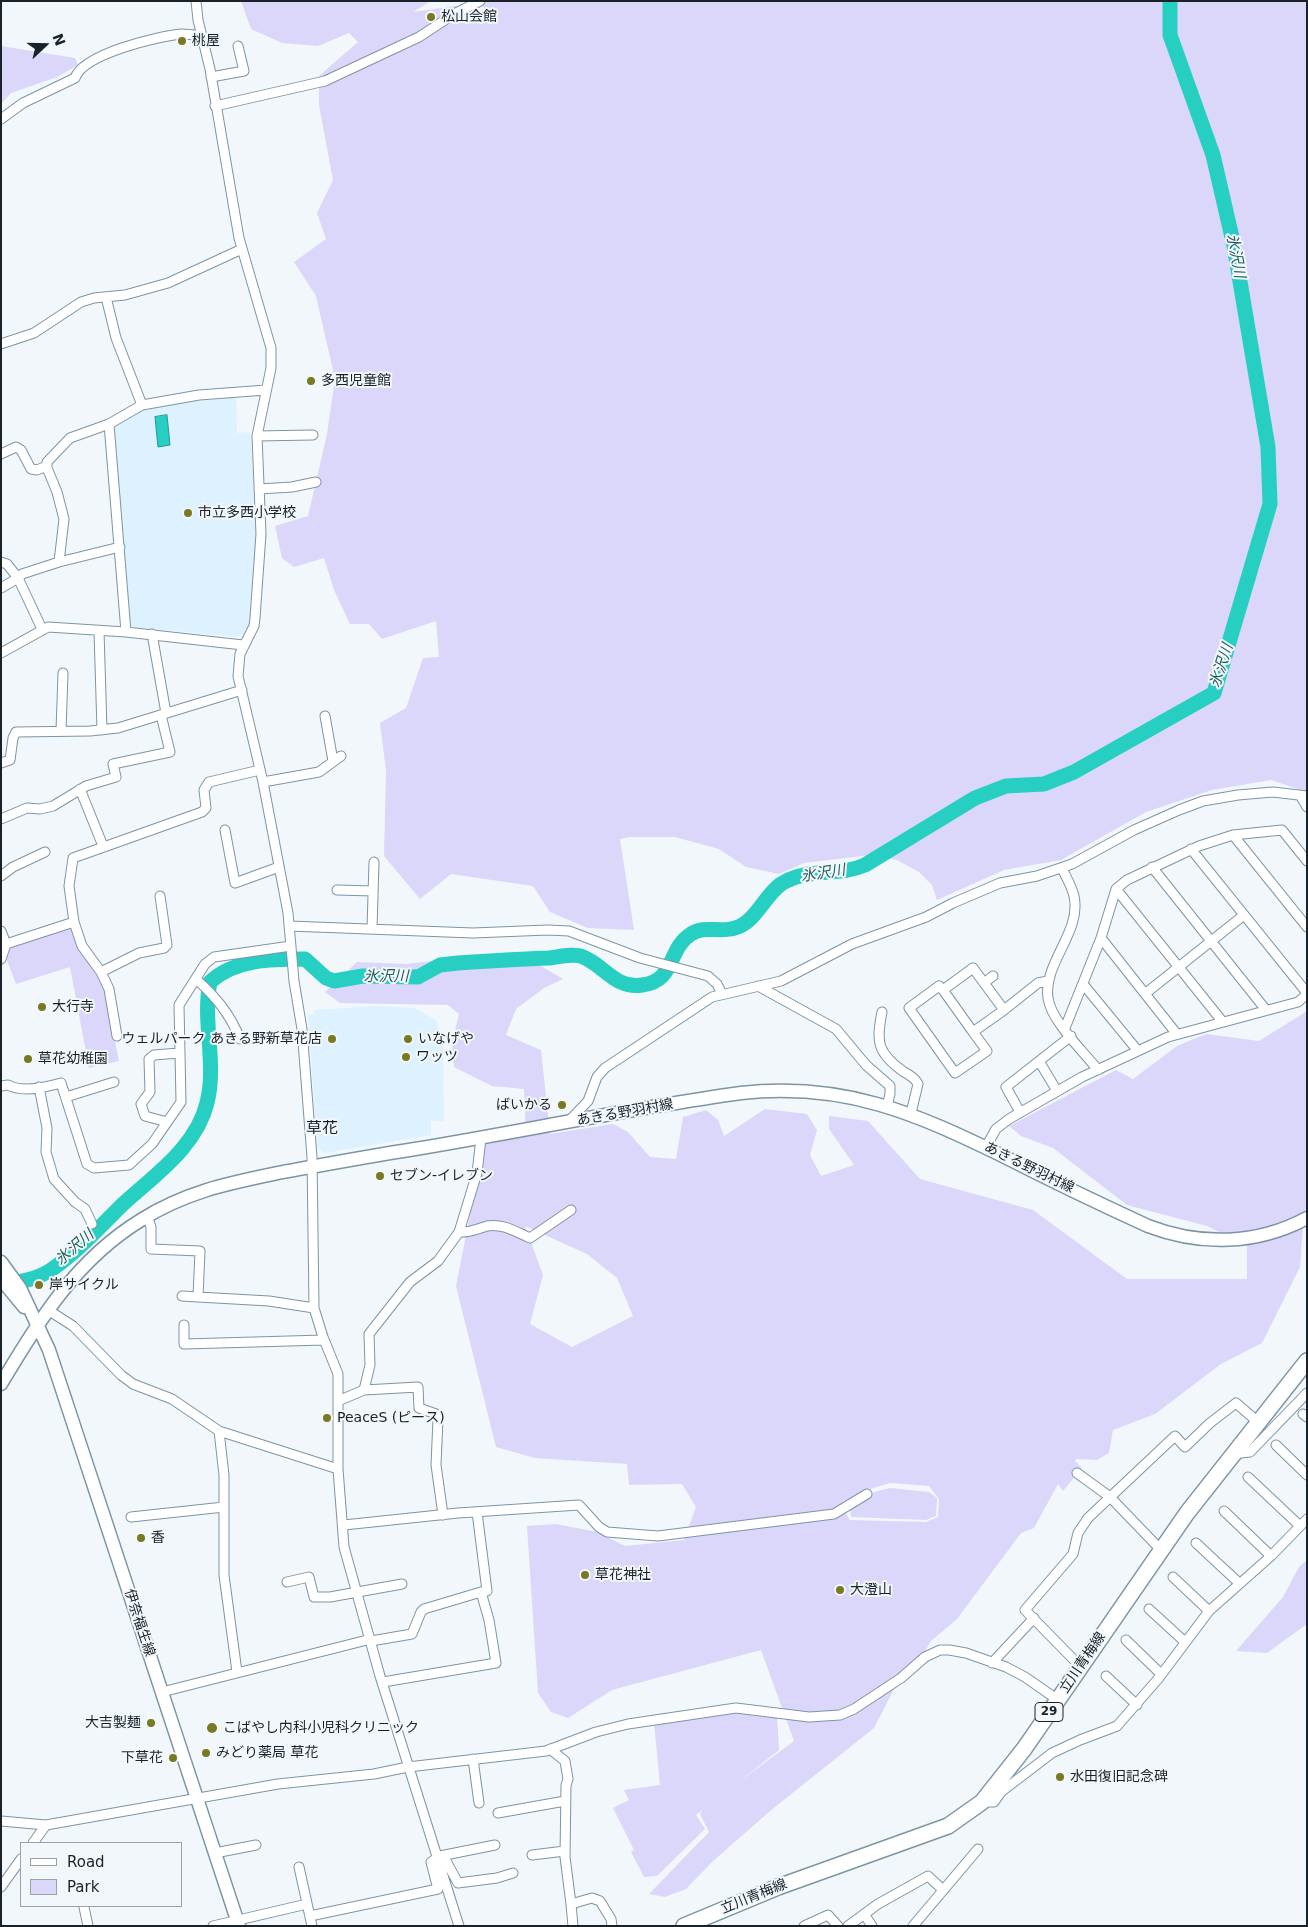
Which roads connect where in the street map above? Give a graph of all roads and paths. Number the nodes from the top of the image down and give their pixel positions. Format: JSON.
{"nodes":[{"id":1,"x":196,"y":1,"type":"edge"},
{"id":2,"x":480,"y":1,"type":"edge"},
{"id":3,"x":202,"y":36,"type":"junction"},
{"id":4,"x":238,"y":46,"type":"dead end"},
{"id":5,"x":211,"y":77,"type":"junction"},
{"id":6,"x":215,"y":106,"type":"junction"},
{"id":7,"x":1,"y":119,"type":"edge"},
{"id":8,"x":242,"y":249,"type":"junction"},
{"id":9,"x":106,"y":297,"type":"junction"},
{"id":10,"x":1,"y":344,"type":"edge"},
{"id":11,"x":266,"y":390,"type":"junction"},
{"id":12,"x":142,"y":405,"type":"junction"},
{"id":13,"x":109,"y":424,"type":"junction"},
{"id":14,"x":313,"y":435,"type":"dead end"},
{"id":15,"x":257,"y":436,"type":"junction"},
{"id":16,"x":1,"y":454,"type":"edge"},
{"id":17,"x":47,"y":466,"type":"junction"},
{"id":18,"x":316,"y":482,"type":"dead end"},
{"id":19,"x":259,"y":489,"type":"junction"},
{"id":20,"x":120,"y":547,"type":"junction"},
{"id":21,"x":1,"y":562,"type":"edge"},
{"id":22,"x":59,"y":562,"type":"junction"},
{"id":23,"x":18,"y":578,"type":"junction"},
{"id":24,"x":1,"y":588,"type":"edge"},
{"id":25,"x":42,"y":629,"type":"junction"},
{"id":26,"x":99,"y":631,"type":"junction"},
{"id":27,"x":126,"y":632,"type":"junction"},
{"id":28,"x":152,"y":634,"type":"junction"},
{"id":29,"x":243,"y":645,"type":"junction"},
{"id":30,"x":1,"y":653,"type":"edge"},
{"id":31,"x":62,"y":674,"type":"dead end"},
{"id":32,"x":242,"y":690,"type":"junction"},
{"id":33,"x":164,"y":714,"type":"junction"},
{"id":34,"x":325,"y":716,"type":"dead end"},
{"id":35,"x":102,"y":730,"type":"junction"},
{"id":36,"x":61,"y":731,"type":"junction"},
{"id":37,"x":1,"y":763,"type":"edge"},
{"id":38,"x":260,"y":770,"type":"junction"},
{"id":39,"x":263,"y":782,"type":"junction"},
{"id":40,"x":80,"y":789,"type":"junction"},
{"id":41,"x":1303,"y":796,"type":"edge"},
{"id":42,"x":1307,"y":807,"type":"edge"},
{"id":43,"x":1,"y":818,"type":"edge"},
{"id":44,"x":225,"y":830,"type":"dead end"},
{"id":45,"x":1232,"y":835,"type":"junction"},
{"id":46,"x":104,"y":846,"type":"junction"},
{"id":47,"x":1191,"y":849,"type":"junction"},
{"id":48,"x":45,"y":852,"type":"dead end"},
{"id":49,"x":1307,"y":861,"type":"edge"},
{"id":50,"x":374,"y":862,"type":"dead end"},
{"id":51,"x":1152,"y":867,"type":"junction"},
{"id":52,"x":280,"y":868,"type":"junction"},
{"id":53,"x":1062,"y":868,"type":"junction"},
{"id":54,"x":1,"y":876,"type":"edge"},
{"id":55,"x":1116,"y":889,"type":"junction"},
{"id":56,"x":337,"y":890,"type":"dead end"},
{"id":57,"x":373,"y":891,"type":"junction"},
{"id":58,"x":160,"y":896,"type":"dead end"},
{"id":59,"x":1244,"y":915,"type":"junction"},
{"id":60,"x":74,"y":922,"type":"junction"},
{"id":61,"x":289,"y":926,"type":"junction"},
{"id":62,"x":1307,"y":927,"type":"edge"},
{"id":63,"x":372,"y":929,"type":"junction"},
{"id":64,"x":1,"y":931,"type":"edge"},
{"id":65,"x":1101,"y":938,"type":"junction"},
{"id":66,"x":1211,"y":941,"type":"junction"},
{"id":67,"x":6,"y":944,"type":"junction"},
{"id":68,"x":291,"y":949,"type":"junction"},
{"id":69,"x":1,"y":959,"type":"edge"},
{"id":70,"x":1179,"y":967,"type":"junction"},
{"id":71,"x":101,"y":972,"type":"junction"},
{"id":72,"x":993,"y":976,"type":"dead end"},
{"id":73,"x":1048,"y":981,"type":"junction"},
{"id":74,"x":199,"y":982,"type":"junction"},
{"id":75,"x":984,"y":982,"type":"junction"},
{"id":76,"x":1083,"y":984,"type":"junction"},
{"id":77,"x":758,"y":986,"type":"junction"},
{"id":78,"x":943,"y":990,"type":"junction"},
{"id":79,"x":1146,"y":993,"type":"junction"},
{"id":80,"x":1307,"y":993,"type":"edge"},
{"id":81,"x":722,"y":994,"type":"junction"},
{"id":82,"x":1004,"y":1010,"type":"junction"},
{"id":83,"x":1266,"y":1010,"type":"junction"},
{"id":84,"x":882,"y":1012,"type":"dead end"},
{"id":85,"x":1222,"y":1021,"type":"junction"},
{"id":86,"x":973,"y":1032,"type":"junction"},
{"id":87,"x":1068,"y":1032,"type":"junction"},
{"id":88,"x":1176,"y":1033,"type":"junction"},
{"id":89,"x":117,"y":1036,"type":"dead end"},
{"id":90,"x":240,"y":1039,"type":"dead end"},
{"id":91,"x":1138,"y":1051,"type":"junction"},
{"id":92,"x":179,"y":1053,"type":"junction"},
{"id":93,"x":1039,"y":1061,"type":"junction"},
{"id":94,"x":1098,"y":1070,"type":"junction"},
{"id":95,"x":114,"y":1082,"type":"dead end"},
{"id":96,"x":1,"y":1086,"type":"edge"},
{"id":97,"x":39,"y":1087,"type":"junction"},
{"id":98,"x":1057,"y":1091,"type":"junction"},
{"id":99,"x":66,"y":1097,"type":"junction"},
{"id":100,"x":887,"y":1106,"type":"junction"},
{"id":101,"x":1020,"y":1112,"type":"junction"},
{"id":102,"x":911,"y":1113,"type":"junction"},
{"id":103,"x":167,"y":1122,"type":"junction"},
{"id":104,"x":568,"y":1122,"type":"junction"},
{"id":105,"x":480,"y":1138,"type":"junction"},
{"id":106,"x":986,"y":1147,"type":"junction"},
{"id":107,"x":312,"y":1166,"type":"junction"},
{"id":108,"x":571,"y":1210,"type":"dead end"},
{"id":109,"x":147,"y":1216,"type":"junction"},
{"id":110,"x":1307,"y":1218,"type":"edge"},
{"id":111,"x":92,"y":1224,"type":"dead end"},
{"id":112,"x":459,"y":1232,"type":"junction"},
{"id":113,"x":1,"y":1262,"type":"edge"},
{"id":114,"x":9,"y":1282,"type":"edge"},
{"id":115,"x":182,"y":1296,"type":"dead end"},
{"id":116,"x":198,"y":1297,"type":"junction"},
{"id":117,"x":314,"y":1308,"type":"junction"},
{"id":118,"x":48,"y":1310,"type":"junction"},
{"id":119,"x":38,"y":1322,"type":"junction"},
{"id":120,"x":184,"y":1325,"type":"dead end"},
{"id":121,"x":324,"y":1340,"type":"junction"},
{"id":122,"x":1307,"y":1361,"type":"edge"},
{"id":123,"x":1,"y":1384,"type":"edge"},
{"id":124,"x":364,"y":1390,"type":"junction"},
{"id":125,"x":1307,"y":1393,"type":"edge"},
{"id":126,"x":338,"y":1401,"type":"junction"},
{"id":127,"x":1258,"y":1422,"type":"junction"},
{"id":128,"x":219,"y":1431,"type":"junction"},
{"id":129,"x":1276,"y":1445,"type":"dead end"},
{"id":130,"x":1232,"y":1454,"type":"junction"},
{"id":131,"x":338,"y":1469,"type":"junction"},
{"id":132,"x":1077,"y":1473,"type":"dead end"},
{"id":133,"x":1307,"y":1475,"type":"edge"},
{"id":134,"x":1248,"y":1477,"type":"dead end"},
{"id":135,"x":867,"y":1494,"type":"dead end"},
{"id":136,"x":1110,"y":1497,"type":"junction"},
{"id":137,"x":224,"y":1507,"type":"junction"},
{"id":138,"x":1224,"y":1511,"type":"dead end"},
{"id":139,"x":477,"y":1512,"type":"junction"},
{"id":140,"x":443,"y":1515,"type":"junction"},
{"id":141,"x":131,"y":1517,"type":"dead end"},
{"id":142,"x":1303,"y":1522,"type":"edge"},
{"id":143,"x":344,"y":1525,"type":"junction"},
{"id":144,"x":1196,"y":1543,"type":"dead end"},
{"id":145,"x":1161,"y":1550,"type":"junction"},
{"id":146,"x":1271,"y":1556,"type":"junction"},
{"id":147,"x":1173,"y":1577,"type":"dead end"},
{"id":148,"x":286,"y":1582,"type":"dead end"},
{"id":149,"x":1239,"y":1583,"type":"junction"},
{"id":150,"x":402,"y":1584,"type":"dead end"},
{"id":151,"x":356,"y":1592,"type":"junction"},
{"id":152,"x":481,"y":1592,"type":"junction"},
{"id":153,"x":1149,"y":1609,"type":"dead end"},
{"id":154,"x":1209,"y":1611,"type":"junction"},
{"id":155,"x":1034,"y":1618,"type":"junction"},
{"id":156,"x":371,"y":1640,"type":"junction"},
{"id":157,"x":1126,"y":1640,"type":"dead end"},
{"id":158,"x":1184,"y":1642,"type":"junction"},
{"id":159,"x":992,"y":1663,"type":"junction"},
{"id":160,"x":1080,"y":1666,"type":"junction"},
{"id":161,"x":237,"y":1672,"type":"junction"},
{"id":162,"x":1162,"y":1674,"type":"junction"},
{"id":163,"x":1106,"y":1676,"type":"dead end"},
{"id":164,"x":382,"y":1682,"type":"junction"},
{"id":165,"x":162,"y":1692,"type":"junction"},
{"id":166,"x":1058,"y":1700,"type":"junction"},
{"id":167,"x":1137,"y":1705,"type":"junction"},
{"id":168,"x":550,"y":1749,"type":"junction"},
{"id":169,"x":473,"y":1759,"type":"junction"},
{"id":170,"x":408,"y":1767,"type":"junction"},
{"id":171,"x":197,"y":1797,"type":"junction"},
{"id":172,"x":565,"y":1801,"type":"junction"},
{"id":173,"x":982,"y":1802,"type":"junction"},
{"id":174,"x":479,"y":1803,"type":"dead end"},
{"id":175,"x":498,"y":1813,"type":"dead end"},
{"id":176,"x":1,"y":1821,"type":"edge"},
{"id":177,"x":46,"y":1825,"type":"junction"},
{"id":178,"x":34,"y":1842,"type":"edge"},
{"id":179,"x":256,"y":1845,"type":"dead end"},
{"id":180,"x":495,"y":1846,"type":"dead end"},
{"id":181,"x":978,"y":1849,"type":"dead end"},
{"id":182,"x":565,"y":1851,"type":"junction"},
{"id":183,"x":214,"y":1853,"type":"junction"},
{"id":184,"x":532,"y":1855,"type":"dead end"},
{"id":185,"x":437,"y":1858,"type":"junction"},
{"id":186,"x":20,"y":1860,"type":"edge"},
{"id":187,"x":298,"y":1868,"type":"dead end"},
{"id":188,"x":514,"y":1873,"type":"dead end"},
{"id":189,"x":1,"y":1887,"type":"edge"},
{"id":190,"x":942,"y":1889,"type":"junction"},
{"id":191,"x":307,"y":1904,"type":"junction"},
{"id":192,"x":571,"y":1904,"type":"junction"},
{"id":193,"x":84,"y":1907,"type":"edge"},
{"id":194,"x":864,"y":1914,"type":"junction"},
{"id":195,"x":310,"y":1916,"type":"junction"},
{"id":196,"x":238,"y":1923,"type":"edge"},
{"id":197,"x":459,"y":1925,"type":"edge"},
{"id":198,"x":88,"y":1926,"type":"edge"},
{"id":199,"x":213,"y":1926,"type":"edge"},
{"id":200,"x":312,"y":1926,"type":"edge"},
{"id":201,"x":573,"y":1926,"type":"edge"},
{"id":202,"x":612,"y":1926,"type":"edge"},
{"id":203,"x":684,"y":1926,"type":"edge"},
{"id":204,"x":804,"y":1926,"type":"edge"},
{"id":205,"x":838,"y":1926,"type":"edge"},
{"id":206,"x":848,"y":1926,"type":"edge"},
{"id":207,"x":872,"y":1926,"type":"edge"},
{"id":208,"x":913,"y":1926,"type":"edge"}],
"edges":[{"from":1,"to":3,"type":"street"},
{"from":2,"to":6,"type":"street"},
{"from":3,"to":5,"type":"street"},
{"from":3,"to":7,"type":"street"},
{"from":4,"to":5,"type":"street"},
{"from":5,"to":6,"type":"street"},
{"from":6,"to":8,"type":"street"},
{"from":8,"to":9,"type":"street"},
{"from":8,"to":11,"type":"street"},
{"from":9,"to":10,"type":"street"},
{"from":9,"to":12,"type":"street"},
{"from":11,"to":12,"type":"street"},
{"from":11,"to":15,"type":"street"},
{"from":12,"to":13,"type":"street"},
{"from":13,"to":17,"type":"street"},
{"from":13,"to":20,"type":"street"},
{"from":14,"to":15,"type":"street"},
{"from":15,"to":19,"type":"street"},
{"from":16,"to":17,"type":"street"},
{"from":17,"to":22,"type":"street"},
{"from":18,"to":19,"type":"street"},
{"from":19,"to":29,"type":"street"},
{"from":20,"to":22,"type":"street"},
{"from":20,"to":27,"type":"street"},
{"from":21,"to":23,"type":"street"},
{"from":22,"to":23,"type":"street"},
{"from":23,"to":24,"type":"street"},
{"from":23,"to":25,"type":"street"},
{"from":25,"to":26,"type":"street"},
{"from":25,"to":30,"type":"street"},
{"from":26,"to":27,"type":"street"},
{"from":26,"to":35,"type":"street"},
{"from":27,"to":28,"type":"street"},
{"from":28,"to":29,"type":"street"},
{"from":28,"to":33,"type":"street"},
{"from":29,"to":32,"type":"street"},
{"from":31,"to":36,"type":"street"},
{"from":32,"to":33,"type":"street"},
{"from":32,"to":38,"type":"street"},
{"from":33,"to":35,"type":"street"},
{"from":33,"to":40,"type":"street"},
{"from":34,"to":39,"type":"street"},
{"from":35,"to":36,"type":"street"},
{"from":36,"to":37,"type":"street"},
{"from":38,"to":39,"type":"street"},
{"from":38,"to":46,"type":"street"},
{"from":39,"to":52,"type":"street"},
{"from":40,"to":43,"type":"street"},
{"from":40,"to":46,"type":"street"},
{"from":41,"to":42,"type":"street"},
{"from":41,"to":53,"type":"street"},
{"from":44,"to":52,"type":"street"},
{"from":45,"to":47,"type":"street"},
{"from":45,"to":49,"type":"street"},
{"from":45,"to":62,"type":"street"},
{"from":46,"to":60,"type":"street"},
{"from":47,"to":51,"type":"street"},
{"from":47,"to":59,"type":"street"},
{"from":48,"to":54,"type":"street"},
{"from":50,"to":57,"type":"street"},
{"from":51,"to":55,"type":"street"},
{"from":51,"to":66,"type":"street"},
{"from":52,"to":61,"type":"street"},
{"from":53,"to":73,"type":"street"},
{"from":53,"to":77,"type":"street"},
{"from":55,"to":65,"type":"street"},
{"from":55,"to":70,"type":"street"},
{"from":56,"to":57,"type":"street"},
{"from":57,"to":63,"type":"street"},
{"from":58,"to":71,"type":"street"},
{"from":59,"to":66,"type":"street"},
{"from":59,"to":80,"type":"street"},
{"from":60,"to":67,"type":"street"},
{"from":60,"to":71,"type":"street"},
{"from":61,"to":63,"type":"street"},
{"from":61,"to":68,"type":"street"},
{"from":63,"to":81,"type":"street"},
{"from":64,"to":67,"type":"street"},
{"from":65,"to":76,"type":"street"},
{"from":65,"to":79,"type":"street"},
{"from":66,"to":70,"type":"street"},
{"from":66,"to":83,"type":"street"},
{"from":67,"to":69,"type":"street"},
{"from":68,"to":74,"type":"street"},
{"from":68,"to":107,"type":"street"},
{"from":70,"to":79,"type":"street"},
{"from":70,"to":85,"type":"street"},
{"from":71,"to":89,"type":"street"},
{"from":72,"to":75,"type":"street"},
{"from":73,"to":82,"type":"street"},
{"from":73,"to":87,"type":"street"},
{"from":74,"to":90,"type":"street"},
{"from":74,"to":92,"type":"street"},
{"from":75,"to":78,"type":"street"},
{"from":75,"to":82,"type":"street"},
{"from":76,"to":87,"type":"street"},
{"from":76,"to":91,"type":"street"},
{"from":77,"to":81,"type":"street"},
{"from":77,"to":100,"type":"street"},
{"from":78,"to":86,"type":"street"},
{"from":78,"to":86,"type":"street"},
{"from":79,"to":88,"type":"street"},
{"from":80,"to":83,"type":"street"},
{"from":81,"to":104,"type":"street"},
{"from":82,"to":86,"type":"street"},
{"from":83,"to":85,"type":"street"},
{"from":84,"to":102,"type":"street"},
{"from":85,"to":88,"type":"street"},
{"from":87,"to":93,"type":"street"},
{"from":87,"to":94,"type":"street"},
{"from":88,"to":91,"type":"street"},
{"from":91,"to":94,"type":"street"},
{"from":92,"to":103,"type":"street"},
{"from":92,"to":103,"type":"street"},
{"from":93,"to":98,"type":"street"},
{"from":93,"to":101,"type":"street"},
{"from":94,"to":98,"type":"street"},
{"from":95,"to":99,"type":"street"},
{"from":96,"to":97,"type":"street"},
{"from":97,"to":99,"type":"street"},
{"from":97,"to":111,"type":"street"},
{"from":98,"to":101,"type":"street"},
{"from":99,"to":103,"type":"street"},
{"from":100,"to":102,"type":"main road","name":"あきる野羽村線"},
{"from":100,"to":104,"type":"main road","name":"あきる野羽村線"},
{"from":101,"to":106,"type":"street"},
{"from":102,"to":106,"type":"main road","name":"あきる野羽村線"},
{"from":104,"to":105,"type":"main road","name":"あきる野羽村線"},
{"from":105,"to":107,"type":"main road","name":"あきる野羽村線"},
{"from":105,"to":112,"type":"street"},
{"from":106,"to":110,"type":"main road","name":"あきる野羽村線"},
{"from":107,"to":109,"type":"main road","name":"あきる野羽村線"},
{"from":107,"to":117,"type":"street"},
{"from":108,"to":112,"type":"street"},
{"from":109,"to":116,"type":"street"},
{"from":109,"to":118,"type":"main road","name":"あきる野羽村線"},
{"from":112,"to":124,"type":"street"},
{"from":113,"to":114,"type":"main road","name":"伊奈福生線"},
{"from":114,"to":119,"type":"main road","name":"伊奈福生線"},
{"from":115,"to":116,"type":"street"},
{"from":116,"to":117,"type":"street"},
{"from":117,"to":121,"type":"street"},
{"from":118,"to":119,"type":"main road","name":"あきる野羽村線"},
{"from":118,"to":128,"type":"street"},
{"from":119,"to":123,"type":"main road","name":"あきる野羽村線"},
{"from":119,"to":165,"type":"main road","name":"伊奈福生線"},
{"from":120,"to":121,"type":"street"},
{"from":121,"to":126,"type":"street"},
{"from":122,"to":127,"type":"main road","name":"立川青梅線","number":"29"},
{"from":124,"to":126,"type":"street"},
{"from":124,"to":140,"type":"street"},
{"from":125,"to":130,"type":"street"},
{"from":126,"to":131,"type":"street"},
{"from":127,"to":130,"type":"main road","name":"立川青梅線","number":"29"},
{"from":127,"to":136,"type":"street"},
{"from":128,"to":131,"type":"street"},
{"from":128,"to":137,"type":"street"},
{"from":129,"to":133,"type":"street"},
{"from":130,"to":145,"type":"main road","name":"立川青梅線","number":"29"},
{"from":131,"to":143,"type":"street"},
{"from":132,"to":136,"type":"street"},
{"from":134,"to":142,"type":"street"},
{"from":135,"to":139,"type":"street"},
{"from":136,"to":145,"type":"street"},
{"from":136,"to":155,"type":"street"},
{"from":137,"to":141,"type":"street"},
{"from":137,"to":161,"type":"street"},
{"from":138,"to":146,"type":"street"},
{"from":139,"to":140,"type":"street"},
{"from":139,"to":152,"type":"street"},
{"from":140,"to":143,"type":"street"},
{"from":142,"to":146,"type":"street"},
{"from":143,"to":151,"type":"street"},
{"from":144,"to":149,"type":"street"},
{"from":145,"to":160,"type":"main road","name":"立川青梅線","number":"29"},
{"from":146,"to":149,"type":"street"},
{"from":147,"to":154,"type":"street"},
{"from":148,"to":151,"type":"street"},
{"from":149,"to":154,"type":"street"},
{"from":150,"to":151,"type":"street"},
{"from":151,"to":156,"type":"street"},
{"from":152,"to":156,"type":"street"},
{"from":152,"to":164,"type":"street"},
{"from":153,"to":158,"type":"street"},
{"from":154,"to":158,"type":"street"},
{"from":155,"to":159,"type":"street"},
{"from":155,"to":160,"type":"street"},
{"from":156,"to":161,"type":"street"},
{"from":156,"to":164,"type":"street"},
{"from":157,"to":162,"type":"street"},
{"from":158,"to":162,"type":"street"},
{"from":159,"to":166,"type":"street"},
{"from":159,"to":168,"type":"street"},
{"from":160,"to":166,"type":"main road","name":"立川青梅線","number":"29"},
{"from":161,"to":165,"type":"street"},
{"from":162,"to":167,"type":"street"},
{"from":163,"to":167,"type":"street"},
{"from":164,"to":170,"type":"street"},
{"from":165,"to":171,"type":"main road","name":"伊奈福生線"},
{"from":166,"to":173,"type":"main road","name":"立川青梅線","number":"29"},
{"from":167,"to":173,"type":"street"},
{"from":168,"to":169,"type":"street"},
{"from":168,"to":172,"type":"street"},
{"from":169,"to":170,"type":"street"},
{"from":169,"to":174,"type":"street"},
{"from":170,"to":171,"type":"street"},
{"from":170,"to":185,"type":"street"},
{"from":171,"to":177,"type":"street"},
{"from":171,"to":183,"type":"main road","name":"伊奈福生線"},
{"from":172,"to":175,"type":"street"},
{"from":172,"to":182,"type":"street"},
{"from":173,"to":203,"type":"main road","name":"立川青梅線","number":"29"},
{"from":176,"to":177,"type":"street"},
{"from":177,"to":178,"type":"street"},
{"from":179,"to":183,"type":"street"},
{"from":180,"to":185,"type":"street"},
{"from":181,"to":190,"type":"street"},
{"from":182,"to":184,"type":"street"},
{"from":182,"to":192,"type":"street"},
{"from":183,"to":196,"type":"main road","name":"伊奈福生線"},
{"from":185,"to":188,"type":"street"},
{"from":185,"to":195,"type":"street"},
{"from":185,"to":197,"type":"street"},
{"from":186,"to":189,"type":"street"},
{"from":187,"to":191,"type":"street"},
{"from":190,"to":194,"type":"street"},
{"from":190,"to":208,"type":"street"},
{"from":191,"to":195,"type":"street"},
{"from":191,"to":196,"type":"street"},
{"from":192,"to":201,"type":"street"},
{"from":192,"to":202,"type":"street"},
{"from":193,"to":198,"type":"street"},
{"from":194,"to":206,"type":"street"},
{"from":194,"to":207,"type":"street"},
{"from":195,"to":200,"type":"street"},
{"from":196,"to":199,"type":"street"},
{"from":204,"to":205,"type":"street"}]}
